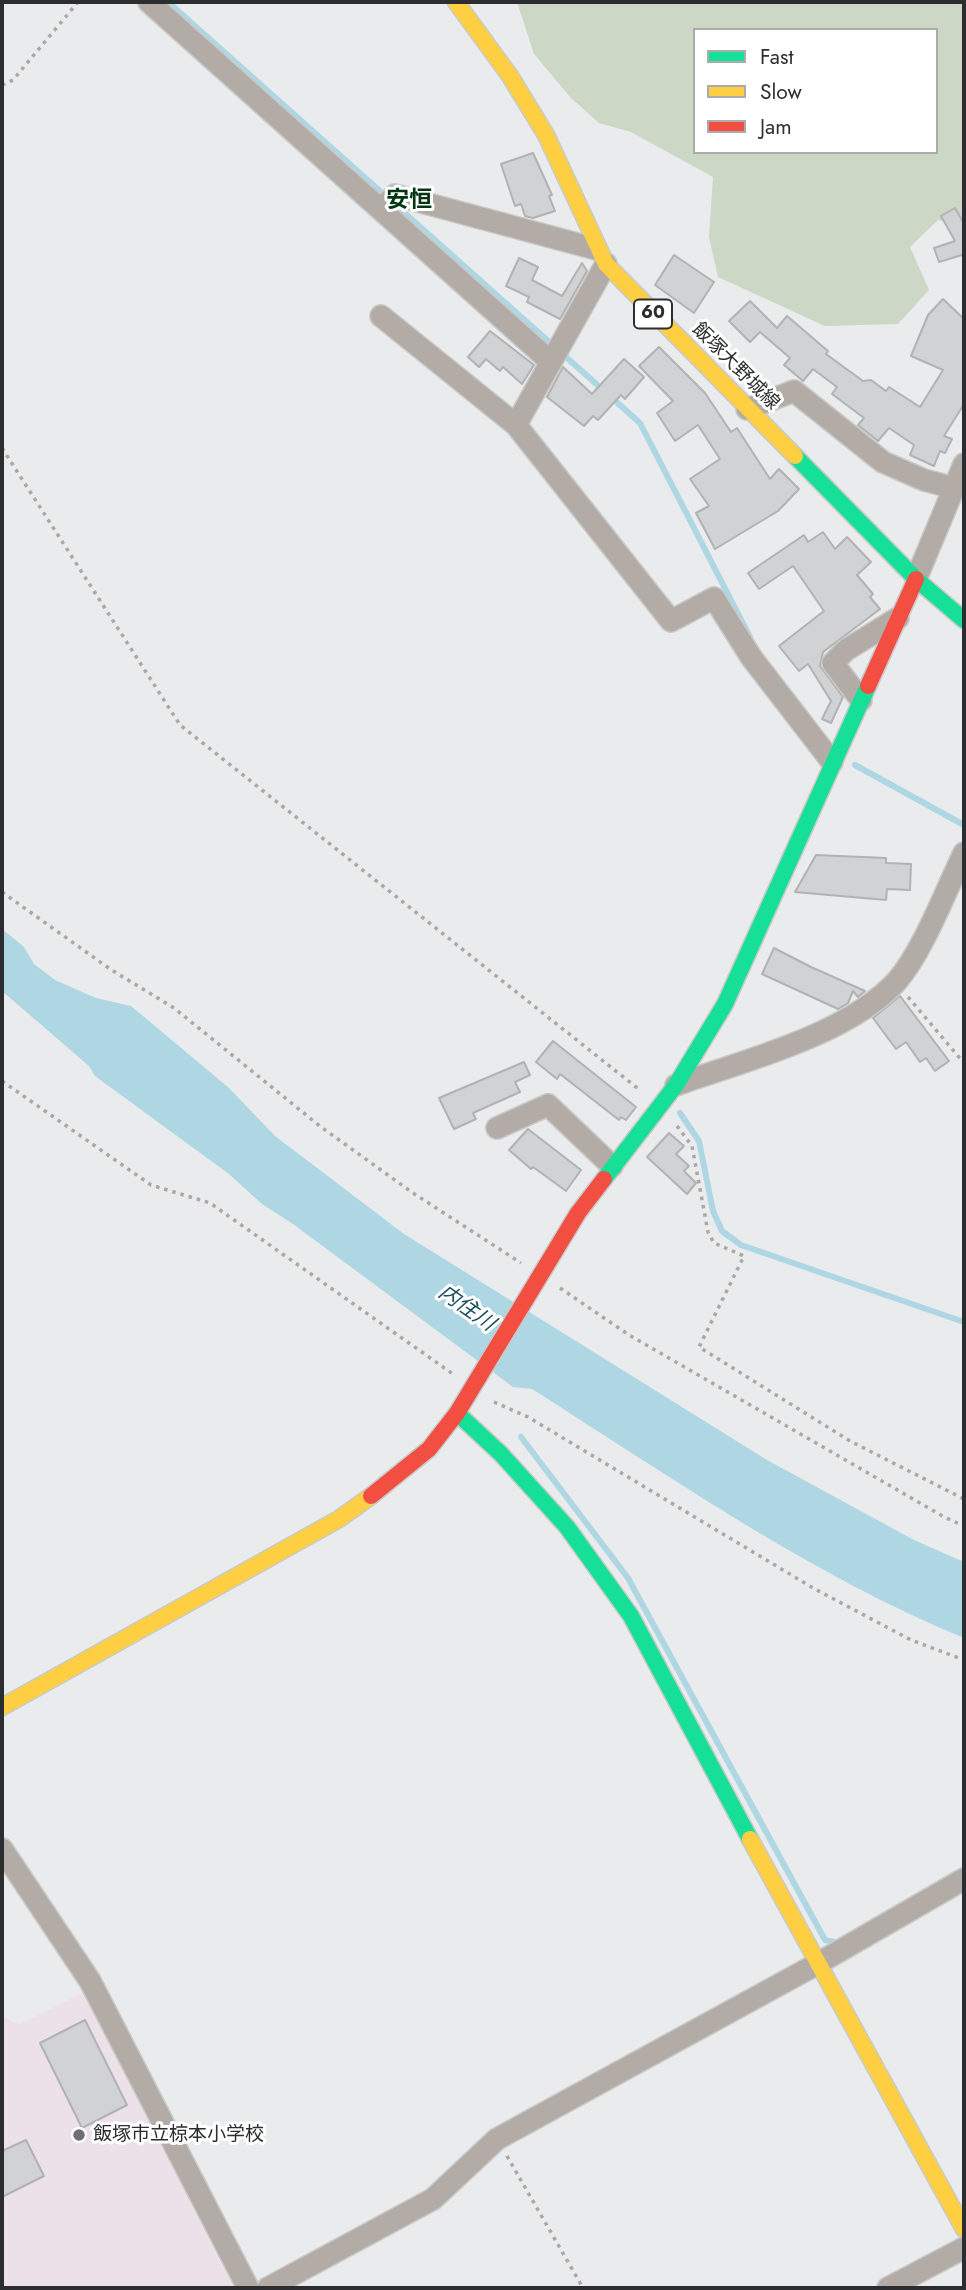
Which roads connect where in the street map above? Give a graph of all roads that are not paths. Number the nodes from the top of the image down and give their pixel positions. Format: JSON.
{"nodes":[{"id":1,"x":149,"y":2,"type":"edge"},
{"id":2,"x":456,"y":2,"type":"edge"},
{"id":3,"x":388,"y":202,"type":"junction"},
{"id":4,"x":601,"y":256,"type":"junction"},
{"id":5,"x":381,"y":316,"type":"dead end"},
{"id":6,"x":557,"y":352,"type":"junction"},
{"id":7,"x":747,"y":409,"type":"junction"},
{"id":8,"x":516,"y":425,"type":"junction"},
{"id":9,"x":964,"y":464,"type":"edge"},
{"id":10,"x":954,"y":488,"type":"junction"},
{"id":11,"x":916,"y":579,"type":"junction"},
{"id":12,"x":898,"y":618,"type":"junction"},
{"id":13,"x":964,"y":620,"type":"edge"},
{"id":14,"x":861,"y":701,"type":"junction"},
{"id":15,"x":832,"y":762,"type":"junction"},
{"id":16,"x":964,"y":853,"type":"edge"},
{"id":17,"x":676,"y":1085,"type":"junction"},
{"id":18,"x":497,"y":1128,"type":"dead end"},
{"id":19,"x":612,"y":1166,"type":"junction"},
{"id":20,"x":457,"y":1413,"type":"junction"},
{"id":21,"x":2,"y":1707,"type":"edge"},
{"id":22,"x":2,"y":1849,"type":"edge"},
{"id":23,"x":964,"y":1879,"type":"edge"},
{"id":24,"x":817,"y":1964,"type":"junction"},
{"id":25,"x":964,"y":2230,"type":"edge"},
{"id":26,"x":964,"y":2248,"type":"edge"},
{"id":27,"x":248,"y":2288,"type":"edge"},
{"id":28,"x":268,"y":2288,"type":"edge"},
{"id":29,"x":888,"y":2288,"type":"edge"}],
"edges":[{"from":1,"to":3,"type":"street"},
{"from":2,"to":4,"type":"street","name":"飯塚大野城線","number":"60"},
{"from":3,"to":4,"type":"street"},
{"from":3,"to":6,"type":"street"},
{"from":4,"to":6,"type":"street"},
{"from":4,"to":7,"type":"street","name":"飯塚大野城線","number":"60"},
{"from":5,"to":8,"type":"street"},
{"from":6,"to":8,"type":"street"},
{"from":7,"to":10,"type":"street"},
{"from":7,"to":11,"type":"street","name":"飯塚大野城線","number":"60"},
{"from":8,"to":15,"type":"street"},
{"from":9,"to":10,"type":"street"},
{"from":10,"to":11,"type":"street"},
{"from":11,"to":12,"type":"street"},
{"from":11,"to":13,"type":"street","name":"飯塚大野城線","number":"60"},
{"from":12,"to":14,"type":"street"},
{"from":12,"to":14,"type":"street"},
{"from":14,"to":15,"type":"street"},
{"from":15,"to":17,"type":"street"},
{"from":16,"to":17,"type":"street"},
{"from":17,"to":19,"type":"street"},
{"from":18,"to":19,"type":"street"},
{"from":19,"to":20,"type":"street"},
{"from":20,"to":21,"type":"street"},
{"from":20,"to":24,"type":"street"},
{"from":22,"to":27,"type":"street"},
{"from":23,"to":24,"type":"street"},
{"from":24,"to":25,"type":"street"},
{"from":24,"to":28,"type":"street"},
{"from":26,"to":29,"type":"street"}]}
